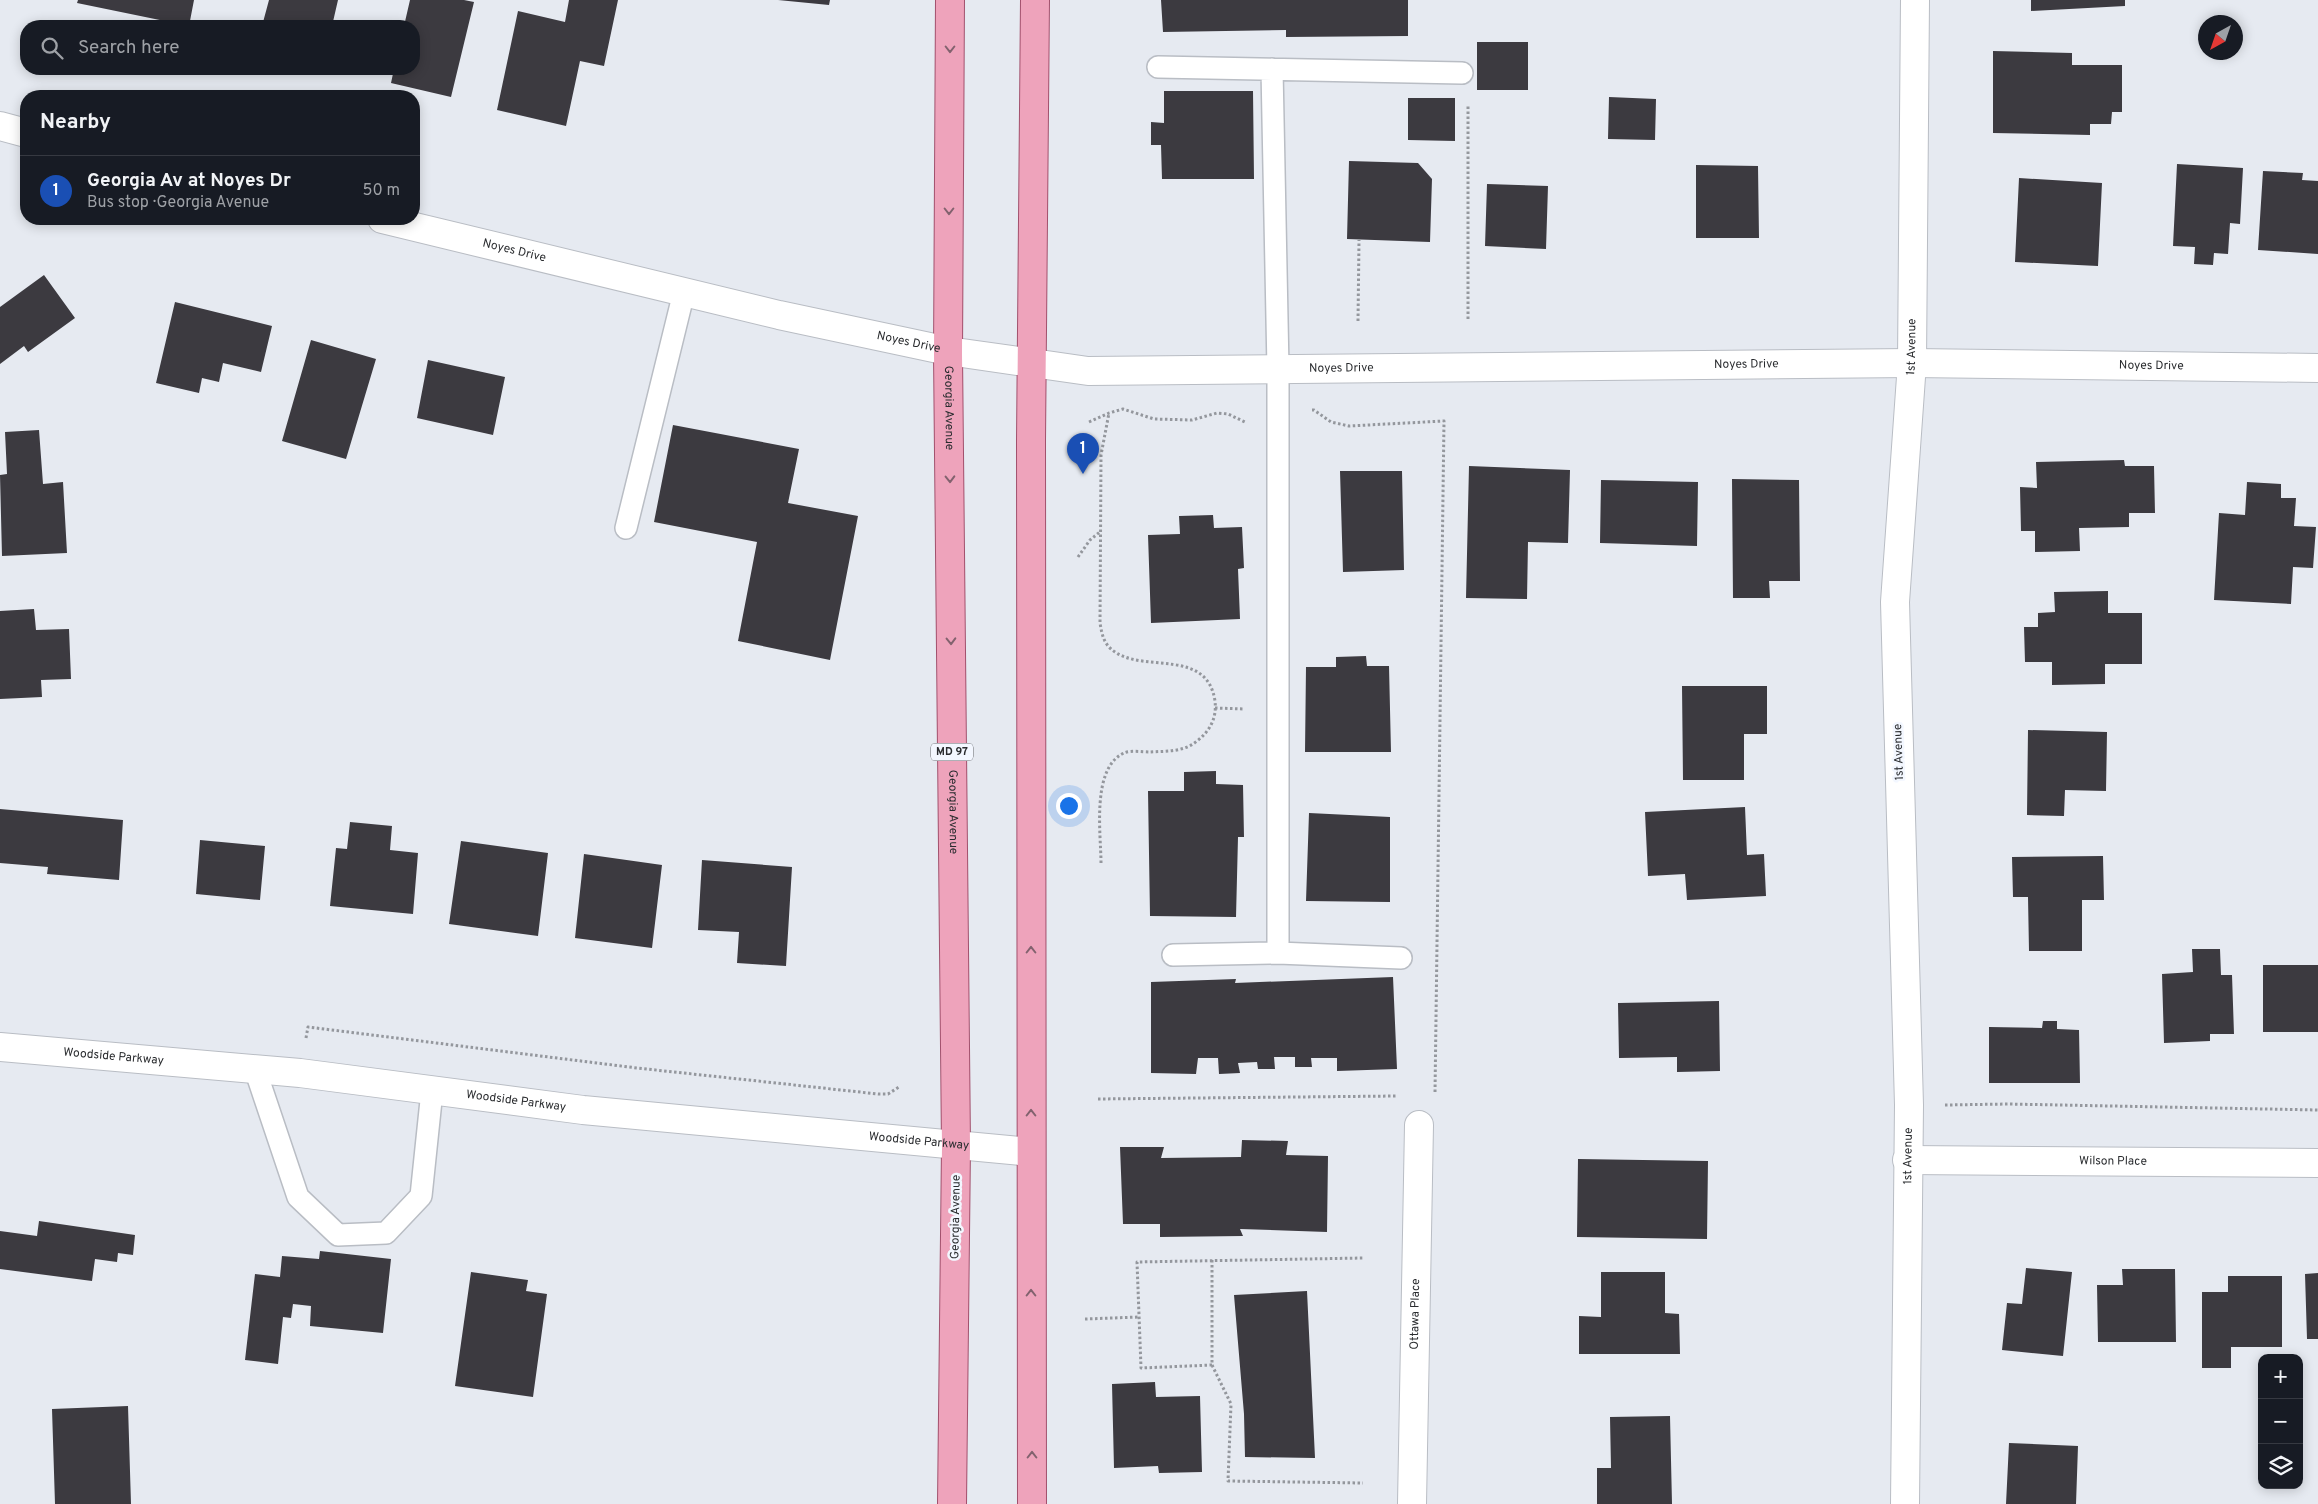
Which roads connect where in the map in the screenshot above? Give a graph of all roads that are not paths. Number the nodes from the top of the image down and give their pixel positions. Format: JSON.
{"nodes":[{"id":1,"x":950,"y":0,"type":"edge"},
{"id":2,"x":1035,"y":0,"type":"edge"},
{"id":3,"x":1915,"y":0,"type":"edge"},
{"id":4,"x":1158,"y":67,"type":"dead end"},
{"id":5,"x":1272,"y":69,"type":"junction"},
{"id":6,"x":1462,"y":73,"type":"dead end"},
{"id":7,"x":0,"y":126,"type":"edge"},
{"id":8,"x":20,"y":131,"type":"edge"},
{"id":9,"x":407,"y":225,"type":"edge"},
{"id":10,"x":684,"y":292,"type":"junction"},
{"id":11,"x":948,"y":351,"type":"junction"},
{"id":12,"x":1032,"y":362,"type":"junction"},
{"id":13,"x":1912,"y":363,"type":"junction"},
{"id":14,"x":2318,"y":368,"type":"edge"},
{"id":15,"x":1278,"y":369,"type":"junction"},
{"id":16,"x":626,"y":528,"type":"dead end"},
{"id":17,"x":1278,"y":954,"type":"junction"},
{"id":18,"x":1173,"y":955,"type":"dead end"},
{"id":19,"x":1401,"y":958,"type":"dead end"},
{"id":20,"x":0,"y":1047,"type":"edge"},
{"id":21,"x":255,"y":1069,"type":"junction"},
{"id":22,"x":432,"y":1091,"type":"junction"},
{"id":23,"x":1418,"y":1125,"type":"dead end"},
{"id":24,"x":956,"y":1146,"type":"junction"},
{"id":25,"x":1031,"y":1152,"type":"junction"},
{"id":26,"x":1907,"y":1160,"type":"junction"},
{"id":27,"x":2318,"y":1162,"type":"edge"},
{"id":28,"x":952,"y":1504,"type":"edge"},
{"id":29,"x":1032,"y":1504,"type":"edge"},
{"id":30,"x":1412,"y":1504,"type":"edge"},
{"id":31,"x":1905,"y":1504,"type":"edge"}],
"edges":[{"from":1,"to":11,"type":"main road","name":"Georgia Avenue","number":"MD 97","one_way":true},
{"from":2,"to":12,"type":"main road"},
{"from":3,"to":13,"type":"street","name":"1st Avenue"},
{"from":4,"to":5,"type":"lane"},
{"from":5,"to":6,"type":"lane"},
{"from":5,"to":15,"type":"lane"},
{"from":7,"to":8,"type":"street"},
{"from":9,"to":10,"type":"street","name":"Noyes Drive"},
{"from":10,"to":11,"type":"street","name":"Noyes Drive"},
{"from":10,"to":16,"type":"lane"},
{"from":11,"to":12,"type":"street","name":"Noyes Drive"},
{"from":11,"to":24,"type":"main road","name":"Georgia Avenue","number":"MD 97","one_way":true},
{"from":12,"to":15,"type":"street","name":"Noyes Drive"},
{"from":25,"to":12,"type":"main road","one_way":true},
{"from":13,"to":14,"type":"street","name":"Noyes Drive"},
{"from":13,"to":15,"type":"street","name":"Noyes Drive"},
{"from":13,"to":26,"type":"street","name":"1st Avenue"},
{"from":15,"to":17,"type":"lane"},
{"from":17,"to":18,"type":"lane"},
{"from":17,"to":19,"type":"lane"},
{"from":20,"to":21,"type":"street","name":"Woodside Parkway"},
{"from":21,"to":22,"type":"street","name":"Woodside Parkway"},
{"from":21,"to":22,"type":"lane"},
{"from":22,"to":24,"type":"street","name":"Woodside Parkway"},
{"from":23,"to":30,"type":"street","name":"Ottawa Place"},
{"from":24,"to":25,"type":"street","name":"Woodside Parkway"},
{"from":24,"to":28,"type":"main road","name":"Georgia Avenue","number":"MD 97"},
{"from":29,"to":25,"type":"main road","one_way":true},
{"from":26,"to":27,"type":"street","name":"Wilson Place"},
{"from":26,"to":31,"type":"street","name":"1st Avenue"}]}
